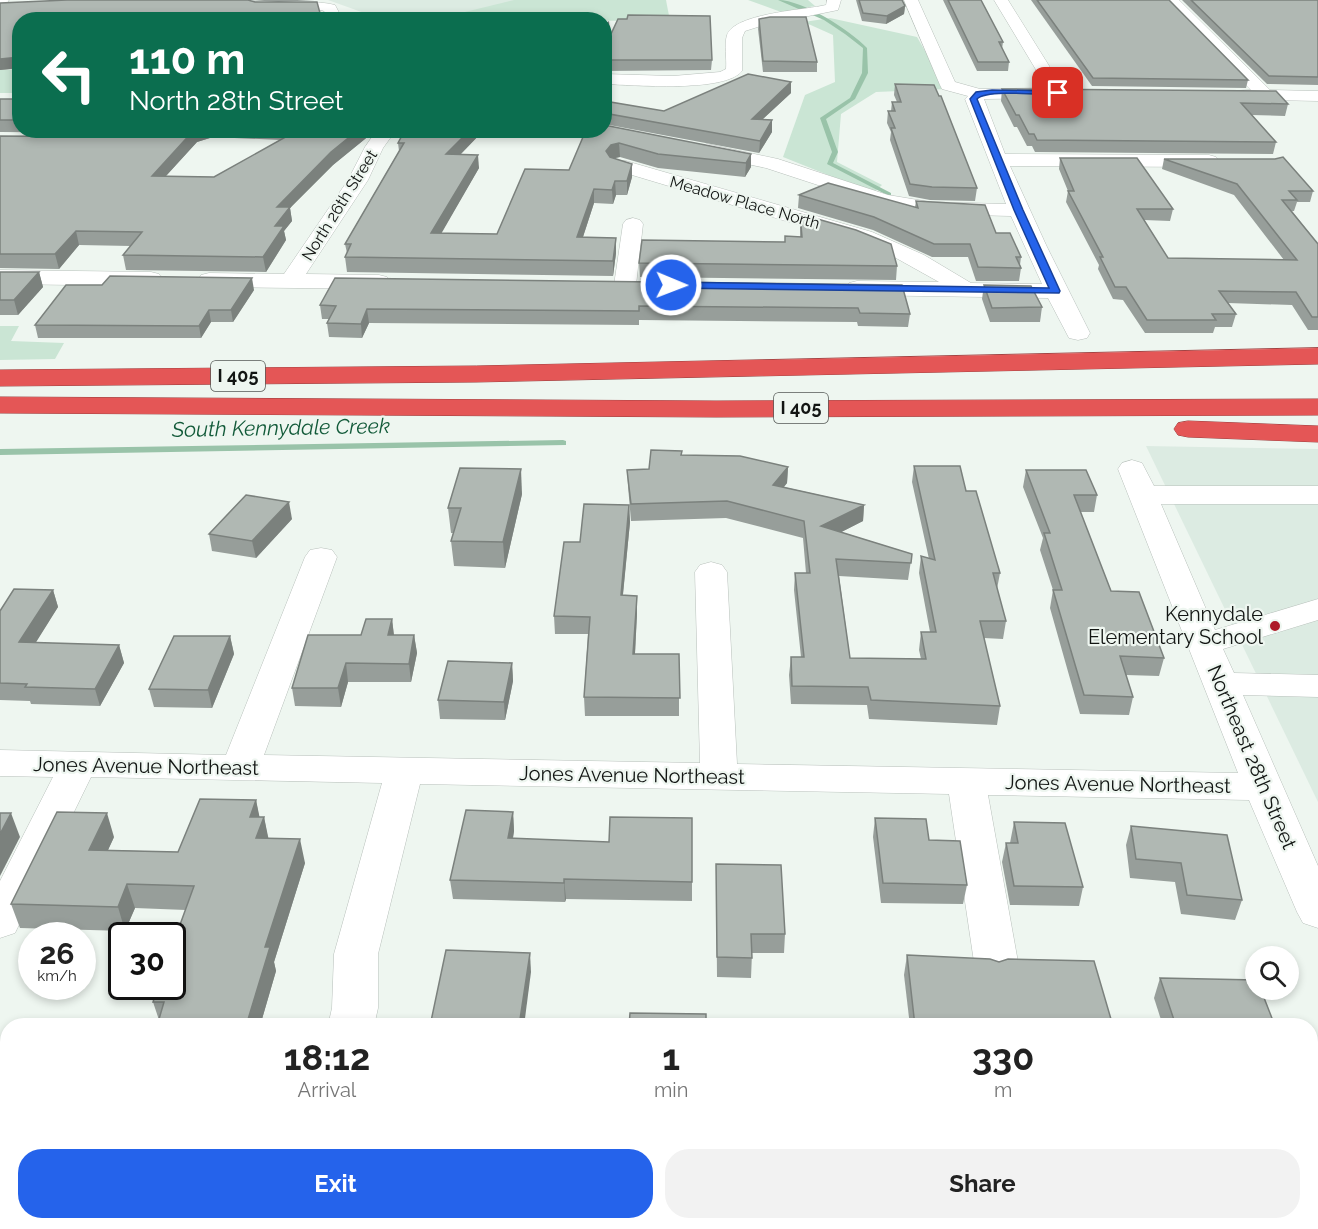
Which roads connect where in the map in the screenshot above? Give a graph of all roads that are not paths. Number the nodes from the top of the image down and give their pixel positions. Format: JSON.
{"nodes":[{"id":1,"x":911,"y":0,"type":"edge"},
{"id":2,"x":1001,"y":0,"type":"edge"},
{"id":3,"x":1171,"y":0,"type":"edge"},
{"id":4,"x":239,"y":2,"type":"edge"},
{"id":5,"x":831,"y":5,"type":"edge"},
{"id":6,"x":332,"y":12,"type":"edge"},
{"id":7,"x":612,"y":80,"type":"edge"},
{"id":8,"x":979,"y":94,"type":"junction"},
{"id":9,"x":1220,"y":95,"type":"edge"},
{"id":10,"x":1266,"y":96,"type":"junction"},
{"id":11,"x":1315,"y":99,"type":"edge"},
{"id":12,"x":381,"y":138,"type":"edge"},
{"id":13,"x":685,"y":146,"type":"edge"},
{"id":14,"x":998,"y":160,"type":"junction"},
{"id":15,"x":1224,"y":162,"type":"edge"},
{"id":16,"x":619,"y":165,"type":"edge"},
{"id":17,"x":1019,"y":210,"type":"junction"},
{"id":18,"x":633,"y":224,"type":"dead end"},
{"id":19,"x":0,"y":277,"type":"edge"},
{"id":20,"x":291,"y":280,"type":"junction"},
{"id":21,"x":397,"y":282,"type":"edge"},
{"id":22,"x":649,"y":285,"type":"edge"},
{"id":23,"x":836,"y":288,"type":"edge"},
{"id":24,"x":965,"y":289,"type":"junction"},
{"id":25,"x":1055,"y":291,"type":"junction"},
{"id":26,"x":1078,"y":333,"type":"dead end"},
{"id":27,"x":1318,"y":356,"type":"edge"},
{"id":28,"x":476,"y":374,"type":"junction"},
{"id":29,"x":1318,"y":375,"type":"edge"},
{"id":30,"x":0,"y":378,"type":"edge"},
{"id":31,"x":0,"y":405,"type":"edge"},
{"id":32,"x":283,"y":405,"type":"junction"},
{"id":33,"x":1318,"y":407,"type":"edge"},
{"id":34,"x":1318,"y":434,"type":"edge"},
{"id":35,"x":1318,"y":495,"type":"edge"},
{"id":36,"x":321,"y":557,"type":"dead end"},
{"id":37,"x":711,"y":572,"type":"dead end"},
{"id":38,"x":1318,"y":609,"type":"edge"},
{"id":39,"x":1204,"y":644,"type":"junction"},
{"id":40,"x":1221,"y":684,"type":"junction"},
{"id":41,"x":1318,"y":686,"type":"edge"},
{"id":42,"x":0,"y":763,"type":"edge"},
{"id":43,"x":78,"y":765,"type":"junction"},
{"id":44,"x":240,"y":768,"type":"junction"},
{"id":45,"x":404,"y":771,"type":"junction"},
{"id":46,"x":719,"y":777,"type":"junction"},
{"id":47,"x":966,"y":782,"type":"junction"},
{"id":48,"x":1263,"y":787,"type":"junction"},
{"id":49,"x":1318,"y":912,"type":"edge"},
{"id":50,"x":0,"y":922,"type":"edge"},
{"id":51,"x":996,"y":963,"type":"edge"},
{"id":52,"x":353,"y":1018,"type":"edge"}],
"edges":[{"from":1,"to":8,"type":"street"},
{"from":2,"to":8,"type":"street"},
{"from":3,"to":10,"type":"street"},
{"from":4,"to":6,"type":"street"},
{"from":5,"to":7,"type":"street"},
{"from":8,"to":14,"type":"street"},
{"from":9,"to":10,"type":"street"},
{"from":10,"to":11,"type":"street"},
{"from":12,"to":20,"type":"street","name":"North 26th Street"},
{"from":13,"to":17,"type":"street"},
{"from":14,"to":15,"type":"street"},
{"from":14,"to":17,"type":"street"},
{"from":16,"to":24,"type":"street","name":"Meadow Place North"},
{"from":17,"to":25,"type":"street"},
{"from":18,"to":22,"type":"street"},
{"from":19,"to":20,"type":"street"},
{"from":20,"to":21,"type":"street"},
{"from":23,"to":24,"type":"street"},
{"from":24,"to":25,"type":"street"},
{"from":25,"to":26,"type":"street"},
{"from":27,"to":28,"type":"highway"},
{"from":28,"to":29,"type":"highway","number":"I 405"},
{"from":28,"to":30,"type":"highway","number":"I 405"},
{"from":31,"to":32,"type":"highway","number":"I 405"},
{"from":32,"to":33,"type":"highway","number":"I 405"},
{"from":32,"to":34,"type":"highway"},
{"from":35,"to":39,"type":"street","name":"Northeast 28th Street"},
{"from":36,"to":44,"type":"street"},
{"from":37,"to":46,"type":"street"},
{"from":38,"to":39,"type":"street"},
{"from":39,"to":40,"type":"street","name":"Northeast 28th Street"},
{"from":40,"to":41,"type":"street"},
{"from":40,"to":48,"type":"street","name":"Northeast 28th Street"},
{"from":42,"to":43,"type":"street","name":"Jones Avenue Northeast"},
{"from":43,"to":44,"type":"street","name":"Jones Avenue Northeast"},
{"from":43,"to":50,"type":"street"},
{"from":44,"to":45,"type":"street","name":"Jones Avenue Northeast"},
{"from":45,"to":46,"type":"street","name":"Jones Avenue Northeast"},
{"from":45,"to":52,"type":"street"},
{"from":46,"to":47,"type":"street","name":"Jones Avenue Northeast"},
{"from":47,"to":48,"type":"street","name":"Jones Avenue Northeast"},
{"from":47,"to":51,"type":"street"},
{"from":48,"to":49,"type":"street","name":"Northeast 28th Street"}]}
